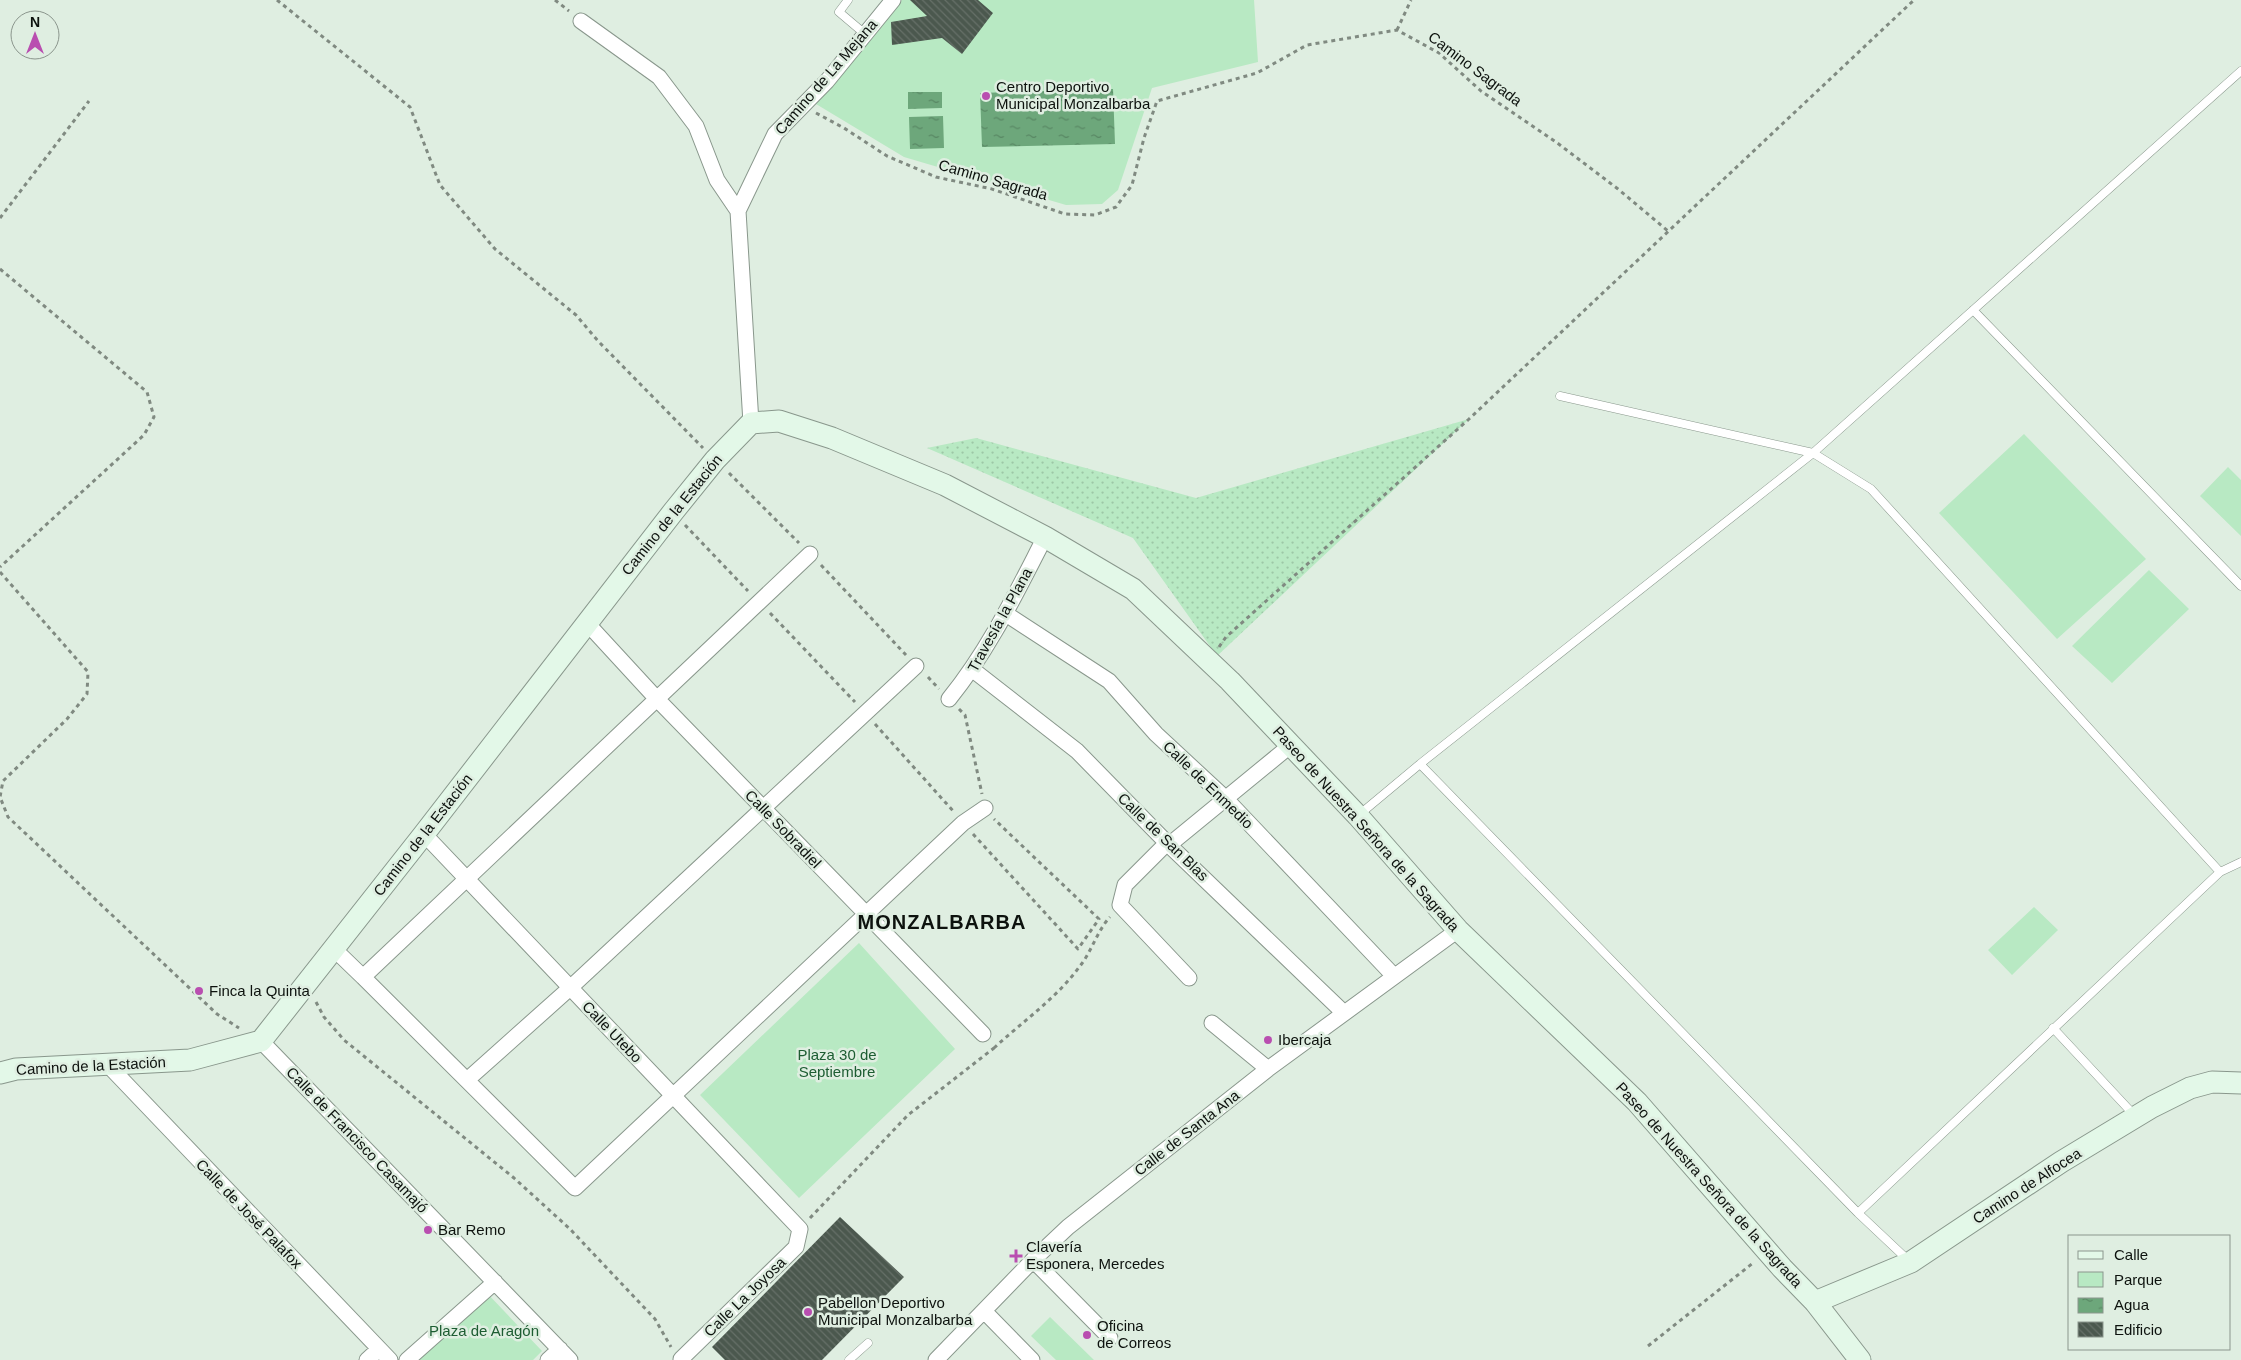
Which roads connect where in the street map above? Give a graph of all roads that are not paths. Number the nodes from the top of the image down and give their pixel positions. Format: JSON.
{"nodes":[{"id":1,"x":848,"y":0,"type":"edge"},
{"id":2,"x":893,"y":0,"type":"edge"},
{"id":3,"x":581,"y":21,"type":"dead end"},
{"id":4,"x":865,"y":34,"type":"junction"},
{"id":5,"x":2241,"y":71,"type":"edge"},
{"id":6,"x":738,"y":211,"type":"junction"},
{"id":7,"x":1973,"y":310,"type":"junction"},
{"id":8,"x":1560,"y":396,"type":"dead end"},
{"id":9,"x":751,"y":423,"type":"junction"},
{"id":10,"x":1814,"y":453,"type":"junction"},
{"id":11,"x":1045,"y":537,"type":"junction"},
{"id":12,"x":810,"y":554,"type":"road end"},
{"id":13,"x":2241,"y":586,"type":"edge"},
{"id":14,"x":1006,"y":614,"type":"junction"},
{"id":15,"x":586,"y":622,"type":"junction"},
{"id":16,"x":916,"y":666,"type":"road end"},
{"id":17,"x":973,"y":670,"type":"junction"},
{"id":18,"x":656,"y":698,"type":"junction"},
{"id":19,"x":949,"y":699,"type":"road end"},
{"id":20,"x":1291,"y":745,"type":"junction"},
{"id":21,"x":1420,"y":764,"type":"junction"},
{"id":22,"x":1226,"y":798,"type":"junction"},
{"id":23,"x":764,"y":808,"type":"junction"},
{"id":24,"x":985,"y":808,"type":"road end"},
{"id":25,"x":1358,"y":816,"type":"junction"},
{"id":26,"x":424,"y":834,"type":"junction"},
{"id":27,"x":1168,"y":844,"type":"junction"},
{"id":28,"x":2241,"y":862,"type":"edge"},
{"id":29,"x":2220,"y":872,"type":"junction"},
{"id":30,"x":467,"y":879,"type":"junction"},
{"id":31,"x":866,"y":914,"type":"junction"},
{"id":32,"x":1458,"y":930,"type":"junction"},
{"id":33,"x":334,"y":949,"type":"junction"},
{"id":34,"x":1394,"y":976,"type":"junction"},
{"id":35,"x":363,"y":978,"type":"junction"},
{"id":36,"x":1189,"y":978,"type":"dead end"},
{"id":37,"x":570,"y":988,"type":"junction"},
{"id":38,"x":1344,"y":1013,"type":"junction"},
{"id":39,"x":1212,"y":1023,"type":"dead end"},
{"id":40,"x":2053,"y":1028,"type":"junction"},
{"id":41,"x":983,"y":1034,"type":"road end"},
{"id":42,"x":261,"y":1041,"type":"junction"},
{"id":43,"x":109,"y":1066,"type":"junction"},
{"id":44,"x":1268,"y":1069,"type":"junction"},
{"id":45,"x":0,"y":1073,"type":"edge"},
{"id":46,"x":467,"y":1080,"type":"junction"},
{"id":47,"x":2241,"y":1083,"type":"edge"},
{"id":48,"x":673,"y":1096,"type":"junction"},
{"id":49,"x":2136,"y":1116,"type":"junction"},
{"id":50,"x":1858,"y":1213,"type":"junction"},
{"id":51,"x":800,"y":1229,"type":"joint"},
{"id":52,"x":1033,"y":1260,"type":"junction"},
{"id":53,"x":1911,"y":1262,"type":"junction"},
{"id":54,"x":495,"y":1282,"type":"junction"},
{"id":55,"x":1815,"y":1302,"type":"junction"},
{"id":56,"x":985,"y":1312,"type":"junction"},
{"id":57,"x":1110,"y":1338,"type":"dead end"},
{"id":58,"x":868,"y":1343,"type":"dead end"},
{"id":59,"x":379,"y":1348,"type":"junction"},
{"id":60,"x":565,"y":1354,"type":"edge"},
{"id":61,"x":679,"y":1357,"type":"edge"},
{"id":62,"x":367,"y":1360,"type":"edge"},
{"id":63,"x":390,"y":1360,"type":"edge"},
{"id":64,"x":407,"y":1360,"type":"edge"},
{"id":65,"x":548,"y":1360,"type":"edge"},
{"id":66,"x":850,"y":1360,"type":"edge"},
{"id":67,"x":936,"y":1360,"type":"edge"},
{"id":68,"x":1032,"y":1360,"type":"edge"},
{"id":69,"x":1860,"y":1360,"type":"edge"}],
"edges":[{"from":1,"to":4,"type":"lane"},
{"from":2,"to":4,"type":"street","name":"Camino de La Mejana"},
{"from":3,"to":6,"type":"street"},
{"from":4,"to":6,"type":"street","name":"Camino de La Mejana"},
{"from":5,"to":7,"type":"lane"},
{"from":6,"to":9,"type":"street"},
{"from":7,"to":10,"type":"lane"},
{"from":7,"to":13,"type":"lane"},
{"from":8,"to":10,"type":"lane"},
{"from":9,"to":11,"type":"street","name":"Paseo de Nuestra Señora de la Sagrada"},
{"from":9,"to":15,"type":"street","name":"Camino de la Estación"},
{"from":10,"to":21,"type":"lane"},
{"from":10,"to":29,"type":"lane"},
{"from":11,"to":14,"type":"street","name":"Travesía la Plana"},
{"from":11,"to":20,"type":"street","name":"Paseo de Nuestra Señora de la Sagrada"},
{"from":12,"to":18,"type":"street"},
{"from":14,"to":17,"type":"street","name":"Travesía la Plana"},
{"from":14,"to":22,"type":"street","name":"Calle de Enmedio"},
{"from":15,"to":18,"type":"street","name":"Calle Sobradiel"},
{"from":15,"to":26,"type":"street","name":"Camino de la Estación"},
{"from":16,"to":23,"type":"street"},
{"from":17,"to":19,"type":"street","name":"Travesía la Plana"},
{"from":17,"to":27,"type":"street","name":"Calle de San Blas"},
{"from":18,"to":23,"type":"street","name":"Calle Sobradiel"},
{"from":18,"to":30,"type":"street"},
{"from":20,"to":22,"type":"street"},
{"from":20,"to":25,"type":"street","name":"Paseo de Nuestra Señora de la Sagrada"},
{"from":21,"to":25,"type":"lane"},
{"from":21,"to":50,"type":"lane"},
{"from":22,"to":27,"type":"street"},
{"from":22,"to":34,"type":"street","name":"Calle de Enmedio"},
{"from":23,"to":31,"type":"street","name":"Calle Sobradiel"},
{"from":23,"to":37,"type":"street"},
{"from":24,"to":31,"type":"street"},
{"from":25,"to":32,"type":"street","name":"Paseo de Nuestra Señora de la Sagrada"},
{"from":26,"to":30,"type":"street","name":"Calle Utebo"},
{"from":26,"to":33,"type":"street","name":"Camino de la Estación"},
{"from":27,"to":36,"type":"street"},
{"from":27,"to":38,"type":"street","name":"Calle de San Blas"},
{"from":28,"to":29,"type":"lane"},
{"from":29,"to":40,"type":"lane"},
{"from":30,"to":35,"type":"street"},
{"from":30,"to":37,"type":"street","name":"Calle Utebo"},
{"from":31,"to":41,"type":"street","name":"Calle Sobradiel"},
{"from":31,"to":48,"type":"street"},
{"from":32,"to":34,"type":"street","name":"Calle de Santa Ana"},
{"from":32,"to":55,"type":"street","name":"Paseo de Nuestra Señora de la Sagrada"},
{"from":33,"to":35,"type":"street"},
{"from":33,"to":42,"type":"street","name":"Camino de la Estación"},
{"from":34,"to":38,"type":"street","name":"Calle de Santa Ana"},
{"from":35,"to":46,"type":"street"},
{"from":37,"to":46,"type":"street"},
{"from":37,"to":48,"type":"street","name":"Calle Utebo"},
{"from":38,"to":44,"type":"street","name":"Calle de Santa Ana"},
{"from":39,"to":44,"type":"street"},
{"from":40,"to":49,"type":"lane"},
{"from":40,"to":50,"type":"lane"},
{"from":42,"to":43,"type":"street","name":"Camino de la Estación"},
{"from":42,"to":54,"type":"street","name":"Calle de Francisco Casamajó"},
{"from":43,"to":45,"type":"street","name":"Camino de la Estación"},
{"from":43,"to":59,"type":"street","name":"Calle de José Palafox"},
{"from":44,"to":52,"type":"street","name":"Calle de Santa Ana"},
{"from":46,"to":48,"type":"street"},
{"from":47,"to":49,"type":"street","name":"Camino de Alfocea"},
{"from":48,"to":51,"type":"street","name":"Calle Utebo"},
{"from":49,"to":53,"type":"street","name":"Camino de Alfocea"},
{"from":50,"to":53,"type":"lane"},
{"from":51,"to":61,"type":"street","name":"Calle La Joyosa"},
{"from":52,"to":56,"type":"street","name":"Calle de Santa Ana"},
{"from":52,"to":57,"type":"street"},
{"from":53,"to":55,"type":"street","name":"Camino de Alfocea"},
{"from":54,"to":60,"type":"street"},
{"from":54,"to":64,"type":"street"},
{"from":55,"to":69,"type":"street","name":"Paseo de Nuestra Señora de la Sagrada"},
{"from":56,"to":67,"type":"street","name":"Calle de Santa Ana"},
{"from":56,"to":68,"type":"street"},
{"from":58,"to":66,"type":"lane"},
{"from":59,"to":62,"type":"street"},
{"from":59,"to":63,"type":"street","name":"Calle de José Palafox"},
{"from":60,"to":65,"type":"street"}]}
